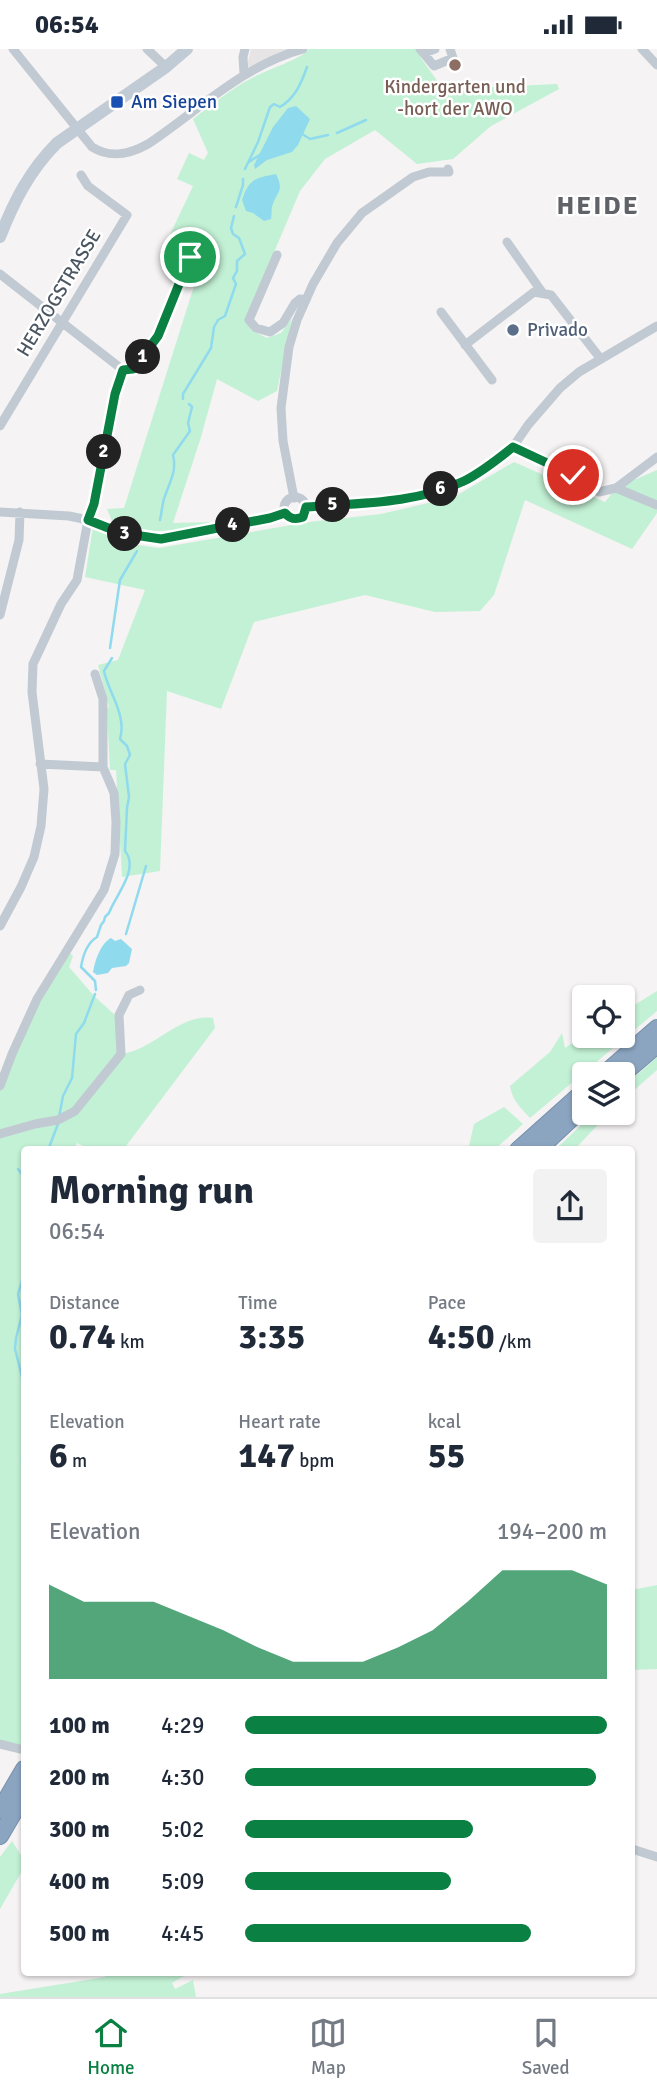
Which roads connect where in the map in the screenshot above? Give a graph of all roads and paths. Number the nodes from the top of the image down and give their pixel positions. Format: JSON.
{"nodes":[{"id":1,"x":13,"y":49,"type":"edge"},
{"id":2,"x":147,"y":49,"type":"edge"},
{"id":3,"x":187,"y":49,"type":"edge"},
{"id":4,"x":245,"y":49,"type":"edge"},
{"id":5,"x":303,"y":49,"type":"edge"},
{"id":6,"x":435,"y":49,"type":"edge"},
{"id":7,"x":450,"y":49,"type":"edge"},
{"id":8,"x":642,"y":49,"type":"edge"},
{"id":9,"x":422,"y":51,"type":"edge"},
{"id":10,"x":657,"y":65,"type":"edge"},
{"id":11,"x":166,"y":67,"type":"junction"},
{"id":12,"x":244,"y":74,"type":"junction"},
{"id":13,"x":76,"y":129,"type":"junction"},
{"id":14,"x":448,"y":169,"type":"dead end"},
{"id":15,"x":81,"y":175,"type":"dead end"},
{"id":16,"x":0,"y":237,"type":"edge"},
{"id":17,"x":508,"y":242,"type":"dead end"},
{"id":18,"x":277,"y":255,"type":"dead end"},
{"id":19,"x":190,"y":257,"type":"dead end"},
{"id":20,"x":0,"y":274,"type":"edge"},
{"id":21,"x":542,"y":292,"type":"junction"},
{"id":22,"x":306,"y":300,"type":"junction"},
{"id":23,"x":441,"y":312,"type":"dead end"},
{"id":24,"x":62,"y":323,"type":"junction"},
{"id":25,"x":657,"y":325,"type":"edge"},
{"id":26,"x":465,"y":345,"type":"junction"},
{"id":27,"x":600,"y":358,"type":"junction"},
{"id":28,"x":123,"y":370,"type":"junction"},
{"id":29,"x":492,"y":380,"type":"dead end"},
{"id":30,"x":0,"y":426,"type":"edge"},
{"id":31,"x":513,"y":447,"type":"junction"},
{"id":32,"x":657,"y":457,"type":"edge"},
{"id":33,"x":616,"y":488,"type":"junction"},
{"id":34,"x":294,"y":498,"type":"junction"},
{"id":35,"x":657,"y":505,"type":"edge"},
{"id":36,"x":306,"y":507,"type":"junction"},
{"id":37,"x":0,"y":512,"type":"edge"},
{"id":38,"x":20,"y":512,"type":"junction"},
{"id":39,"x":285,"y":513,"type":"junction"},
{"id":40,"x":88,"y":520,"type":"junction"},
{"id":41,"x":0,"y":615,"type":"edge"},
{"id":42,"x":94,"y":674,"type":"dead end"},
{"id":43,"x":40,"y":764,"type":"junction"},
{"id":44,"x":103,"y":767,"type":"junction"},
{"id":45,"x":0,"y":926,"type":"edge"},
{"id":46,"x":140,"y":990,"type":"dead end"},
{"id":47,"x":657,"y":1028,"type":"edge"},
{"id":48,"x":657,"y":1045,"type":"edge"},
{"id":49,"x":618,"y":1062,"type":"edge"},
{"id":50,"x":635,"y":1064,"type":"edge"},
{"id":51,"x":0,"y":1086,"type":"edge"},
{"id":52,"x":572,"y":1102,"type":"edge"},
{"id":53,"x":572,"y":1118,"type":"edge"},
{"id":54,"x":0,"y":1133,"type":"edge"},
{"id":55,"x":522,"y":1146,"type":"edge"},
{"id":56,"x":542,"y":1146,"type":"edge"},
{"id":57,"x":0,"y":1744,"type":"edge"},
{"id":58,"x":21,"y":1748,"type":"edge"},
{"id":59,"x":21,"y":1774,"type":"edge"},
{"id":60,"x":21,"y":1800,"type":"edge"},
{"id":61,"x":0,"y":1810,"type":"edge"},
{"id":62,"x":0,"y":1836,"type":"edge"},
{"id":63,"x":635,"y":1850,"type":"edge"},
{"id":64,"x":657,"y":1857,"type":"edge"}],
"edges":[{"from":1,"to":13,"type":"street"},
{"from":2,"to":11,"type":"street"},
{"from":3,"to":11,"type":"street"},
{"from":4,"to":12,"type":"street"},
{"from":5,"to":12,"type":"street"},
{"from":6,"to":9,"type":"street"},
{"from":7,"to":9,"type":"street"},
{"from":8,"to":10,"type":"street"},
{"from":11,"to":13,"type":"street"},
{"from":12,"to":13,"type":"street"},
{"from":13,"to":16,"type":"street"},
{"from":14,"to":22,"type":"street"},
{"from":15,"to":24,"type":"street","name":"HERZOGSTRASSE"},
{"from":17,"to":21,"type":"street"},
{"from":18,"to":22,"type":"street"},
{"from":19,"to":28,"type":"street"},
{"from":20,"to":24,"type":"street"},
{"from":21,"to":26,"type":"street"},
{"from":21,"to":27,"type":"street"},
{"from":22,"to":34,"type":"street"},
{"from":23,"to":26,"type":"street"},
{"from":24,"to":28,"type":"street"},
{"from":24,"to":30,"type":"street","name":"HERZOGSTRASSE"},
{"from":25,"to":27,"type":"street"},
{"from":26,"to":29,"type":"street"},
{"from":27,"to":31,"type":"street"},
{"from":28,"to":40,"type":"street"},
{"from":31,"to":33,"type":"street"},
{"from":31,"to":36,"type":"street"},
{"from":32,"to":33,"type":"street"},
{"from":33,"to":35,"type":"street"},
{"from":34,"to":36,"type":"street"},
{"from":34,"to":39,"type":"street"},
{"from":36,"to":39,"type":"street"},
{"from":37,"to":38,"type":"street"},
{"from":38,"to":40,"type":"street"},
{"from":38,"to":41,"type":"street"},
{"from":39,"to":40,"type":"street"},
{"from":40,"to":43,"type":"street"},
{"from":42,"to":44,"type":"street"},
{"from":43,"to":44,"type":"street"},
{"from":43,"to":45,"type":"street"},
{"from":44,"to":51,"type":"street"},
{"from":46,"to":54,"type":"street"},
{"from":47,"to":49,"type":"highway"},
{"from":48,"to":50,"type":"highway"},
{"from":52,"to":55,"type":"highway"},
{"from":53,"to":56,"type":"highway"},
{"from":57,"to":58,"type":"street"},
{"from":59,"to":61,"type":"highway"},
{"from":60,"to":62,"type":"highway"},
{"from":63,"to":64,"type":"street"}]}
